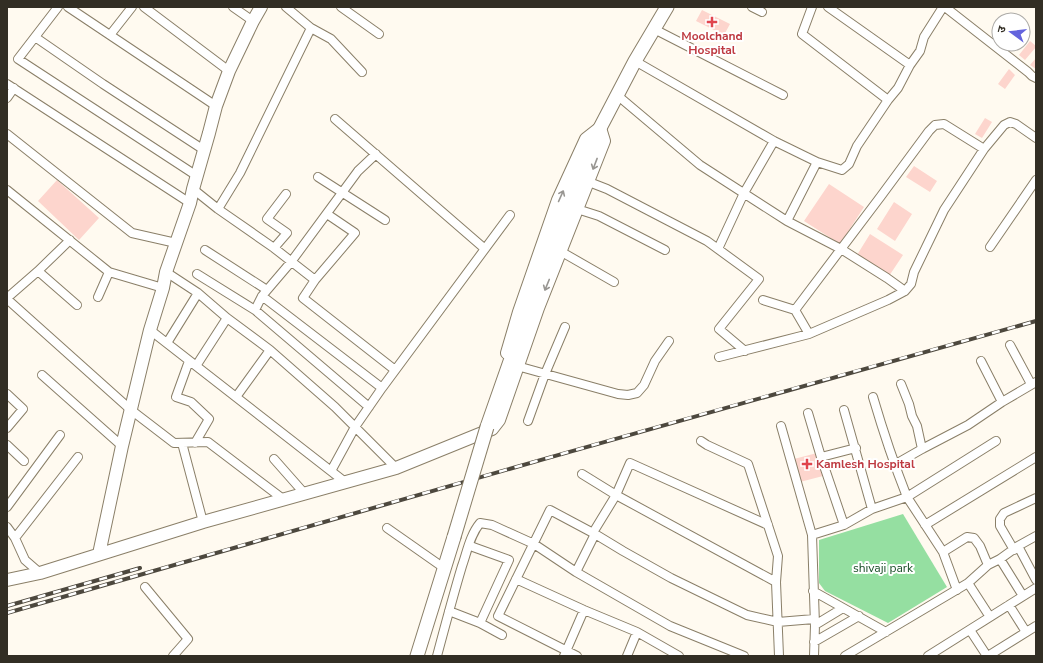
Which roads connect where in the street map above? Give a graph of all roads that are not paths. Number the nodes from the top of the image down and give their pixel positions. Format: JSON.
{"nodes":[{"id":1,"x":58,"y":7,"type":"edge"},
{"id":2,"x":68,"y":7,"type":"edge"},
{"id":3,"x":132,"y":7,"type":"edge"},
{"id":4,"x":144,"y":7,"type":"edge"},
{"id":5,"x":233,"y":7,"type":"edge"},
{"id":6,"x":261,"y":7,"type":"edge"},
{"id":7,"x":286,"y":7,"type":"edge"},
{"id":8,"x":341,"y":7,"type":"edge"},
{"id":9,"x":667,"y":7,"type":"edge"},
{"id":10,"x":752,"y":7,"type":"edge"},
{"id":11,"x":812,"y":7,"type":"edge"},
{"id":12,"x":828,"y":7,"type":"edge"},
{"id":13,"x":944,"y":7,"type":"edge"},
{"id":14,"x":762,"y":12,"type":"dead end"},
{"id":15,"x":253,"y":21,"type":"junction"},
{"id":16,"x":311,"y":28,"type":"junction"},
{"id":17,"x":654,"y":29,"type":"junction"},
{"id":18,"x":379,"y":34,"type":"dead end"},
{"id":19,"x":110,"y":35,"type":"junction"},
{"id":20,"x":35,"y":36,"type":"junction"},
{"id":21,"x":636,"y":61,"type":"junction"},
{"id":22,"x":910,"y":65,"type":"junction"},
{"id":23,"x":229,"y":71,"type":"junction"},
{"id":24,"x":362,"y":72,"type":"dead end"},
{"id":25,"x":1036,"y":78,"type":"edge"},
{"id":26,"x":10,"y":86,"type":"edge"},
{"id":27,"x":783,"y":94,"type":"dead end"},
{"id":28,"x":618,"y":95,"type":"junction"},
{"id":29,"x":7,"y":98,"type":"edge"},
{"id":30,"x":888,"y":100,"type":"junction"},
{"id":31,"x":216,"y":106,"type":"junction"},
{"id":32,"x":335,"y":119,"type":"dead end"},
{"id":33,"x":600,"y":128,"type":"junction"},
{"id":34,"x":7,"y":134,"type":"edge"},
{"id":35,"x":1036,"y":138,"type":"edge"},
{"id":36,"x":774,"y":141,"type":"junction"},
{"id":37,"x":984,"y":149,"type":"junction"},
{"id":38,"x":204,"y":150,"type":"junction"},
{"id":39,"x":376,"y":154,"type":"junction"},
{"id":40,"x":817,"y":162,"type":"junction"},
{"id":41,"x":197,"y":176,"type":"junction"},
{"id":42,"x":318,"y":177,"type":"dead end"},
{"id":43,"x":1036,"y":180,"type":"edge"},
{"id":44,"x":589,"y":182,"type":"junction"},
{"id":45,"x":193,"y":189,"type":"junction"},
{"id":46,"x":7,"y":190,"type":"edge"},
{"id":47,"x":343,"y":193,"type":"junction"},
{"id":48,"x":286,"y":194,"type":"dead end"},
{"id":49,"x":744,"y":194,"type":"junction"},
{"id":50,"x":190,"y":203,"type":"junction"},
{"id":51,"x":218,"y":209,"type":"junction"},
{"id":52,"x":577,"y":209,"type":"junction"},
{"id":53,"x":327,"y":214,"type":"junction"},
{"id":54,"x":510,"y":215,"type":"dead end"},
{"id":55,"x":385,"y":220,"type":"dead end"},
{"id":56,"x":787,"y":221,"type":"junction"},
{"id":57,"x":70,"y":240,"type":"junction"},
{"id":58,"x":176,"y":243,"type":"junction"},
{"id":59,"x":990,"y":247,"type":"dead end"},
{"id":60,"x":274,"y":248,"type":"junction"},
{"id":61,"x":485,"y":249,"type":"junction"},
{"id":62,"x":718,"y":249,"type":"junction"},
{"id":63,"x":841,"y":249,"type":"junction"},
{"id":64,"x":205,"y":250,"type":"dead end"},
{"id":65,"x":665,"y":250,"type":"dead end"},
{"id":66,"x":560,"y":252,"type":"junction"},
{"id":67,"x":291,"y":262,"type":"junction"},
{"id":68,"x":38,"y":271,"type":"junction"},
{"id":69,"x":109,"y":272,"type":"junction"},
{"id":70,"x":166,"y":272,"type":"junction"},
{"id":71,"x":197,"y":274,"type":"dead end"},
{"id":72,"x":315,"y":280,"type":"junction"},
{"id":73,"x":614,"y":282,"type":"dead end"},
{"id":74,"x":163,"y":288,"type":"junction"},
{"id":75,"x":905,"y":291,"type":"junction"},
{"id":76,"x":198,"y":293,"type":"junction"},
{"id":77,"x":264,"y":293,"type":"junction"},
{"id":78,"x":98,"y":297,"type":"dead end"},
{"id":79,"x":7,"y":298,"type":"edge"},
{"id":80,"x":763,"y":300,"type":"dead end"},
{"id":81,"x":77,"y":305,"type":"dead end"},
{"id":82,"x":255,"y":310,"type":"junction"},
{"id":83,"x":795,"y":310,"type":"junction"},
{"id":84,"x":227,"y":318,"type":"junction"},
{"id":85,"x":564,"y":326,"type":"dead end"},
{"id":86,"x":150,"y":330,"type":"junction"},
{"id":87,"x":809,"y":334,"type":"junction"},
{"id":88,"x":669,"y":341,"type":"dead end"},
{"id":89,"x":167,"y":344,"type":"junction"},
{"id":90,"x":1010,"y":345,"type":"dead end"},
{"id":91,"x":270,"y":350,"type":"junction"},
{"id":92,"x":745,"y":351,"type":"junction"},
{"id":93,"x":719,"y":357,"type":"dead end"},
{"id":94,"x":981,"y":361,"type":"dead end"},
{"id":95,"x":192,"y":363,"type":"junction"},
{"id":96,"x":517,"y":366,"type":"junction"},
{"id":97,"x":395,"y":370,"type":"junction"},
{"id":98,"x":545,"y":374,"type":"junction"},
{"id":99,"x":42,"y":375,"type":"dead end"},
{"id":100,"x":1034,"y":383,"type":"edge"},
{"id":101,"x":901,"y":384,"type":"dead end"},
{"id":102,"x":382,"y":388,"type":"junction"},
{"id":103,"x":7,"y":394,"type":"edge"},
{"id":104,"x":236,"y":397,"type":"junction"},
{"id":105,"x":873,"y":397,"type":"dead end"},
{"id":106,"x":1002,"y":402,"type":"junction"},
{"id":107,"x":369,"y":407,"type":"junction"},
{"id":108,"x":131,"y":410,"type":"junction"},
{"id":109,"x":844,"y":410,"type":"dead end"},
{"id":110,"x":808,"y":413,"type":"dead end"},
{"id":111,"x":528,"y":421,"type":"dead end"},
{"id":112,"x":781,"y":426,"type":"dead end"},
{"id":113,"x":355,"y":427,"type":"junction"},
{"id":114,"x":7,"y":428,"type":"edge"},
{"id":115,"x":485,"y":430,"type":"junction"},
{"id":116,"x":60,"y":435,"type":"dead end"},
{"id":117,"x":701,"y":441,"type":"dead end"},
{"id":118,"x":996,"y":441,"type":"dead end"},
{"id":119,"x":182,"y":443,"type":"junction"},
{"id":120,"x":196,"y":443,"type":"junction"},
{"id":121,"x":7,"y":445,"type":"edge"},
{"id":122,"x":122,"y":446,"type":"junction"},
{"id":123,"x":856,"y":448,"type":"junction"},
{"id":124,"x":922,"y":449,"type":"junction"},
{"id":125,"x":78,"y":457,"type":"dead end"},
{"id":126,"x":821,"y":457,"type":"junction"},
{"id":127,"x":1036,"y":457,"type":"edge"},
{"id":128,"x":274,"y":459,"type":"dead end"},
{"id":129,"x":24,"y":461,"type":"dead end"},
{"id":130,"x":894,"y":465,"type":"junction"},
{"id":131,"x":396,"y":468,"type":"junction"},
{"id":132,"x":331,"y":471,"type":"junction"},
{"id":133,"x":582,"y":474,"type":"dead end"},
{"id":134,"x":345,"y":482,"type":"junction"},
{"id":135,"x":304,"y":493,"type":"junction"},
{"id":136,"x":616,"y":495,"type":"junction"},
{"id":137,"x":907,"y":497,"type":"junction"},
{"id":138,"x":283,"y":499,"type":"junction"},
{"id":139,"x":1035,"y":501,"type":"edge"},
{"id":140,"x":7,"y":507,"type":"edge"},
{"id":141,"x":872,"y":509,"type":"junction"},
{"id":142,"x":203,"y":522,"type":"junction"},
{"id":143,"x":768,"y":525,"type":"junction"},
{"id":144,"x":844,"y":525,"type":"junction"},
{"id":145,"x":925,"y":525,"type":"junction"},
{"id":146,"x":7,"y":527,"type":"edge"},
{"id":147,"x":387,"y":528,"type":"dead end"},
{"id":148,"x":595,"y":534,"type":"junction"},
{"id":149,"x":812,"y":535,"type":"junction"},
{"id":150,"x":1036,"y":536,"type":"edge"},
{"id":151,"x":15,"y":538,"type":"junction"},
{"id":152,"x":534,"y":544,"type":"junction"},
{"id":153,"x":469,"y":545,"type":"junction"},
{"id":154,"x":1016,"y":548,"type":"junction"},
{"id":155,"x":943,"y":552,"type":"junction"},
{"id":156,"x":99,"y":554,"type":"junction"},
{"id":157,"x":1000,"y":559,"type":"junction"},
{"id":158,"x":988,"y":565,"type":"junction"},
{"id":159,"x":444,"y":568,"type":"junction"},
{"id":160,"x":576,"y":572,"type":"junction"},
{"id":161,"x":40,"y":573,"type":"junction"},
{"id":162,"x":516,"y":579,"type":"junction"},
{"id":163,"x":7,"y":580,"type":"edge"},
{"id":164,"x":1036,"y":580,"type":"edge"},
{"id":165,"x":776,"y":582,"type":"junction"},
{"id":166,"x":968,"y":583,"type":"junction"},
{"id":167,"x":144,"y":587,"type":"dead end"},
{"id":168,"x":1036,"y":588,"type":"edge"},
{"id":169,"x":957,"y":590,"type":"junction"},
{"id":170,"x":813,"y":591,"type":"junction"},
{"id":171,"x":1023,"y":596,"type":"junction"},
{"id":172,"x":1008,"y":605,"type":"junction"},
{"id":173,"x":843,"y":608,"type":"junction"},
{"id":174,"x":584,"y":610,"type":"junction"},
{"id":175,"x":449,"y":611,"type":"junction"},
{"id":176,"x":859,"y":616,"type":"junction"},
{"id":177,"x":990,"y":617,"type":"junction"},
{"id":178,"x":778,"y":622,"type":"junction"},
{"id":179,"x":814,"y":622,"type":"junction"},
{"id":180,"x":480,"y":623,"type":"junction"},
{"id":181,"x":1036,"y":626,"type":"edge"},
{"id":182,"x":970,"y":630,"type":"junction"},
{"id":183,"x":637,"y":632,"type":"junction"},
{"id":184,"x":886,"y":632,"type":"junction"},
{"id":185,"x":1026,"y":632,"type":"junction"},
{"id":186,"x":502,"y":635,"type":"dead end"},
{"id":187,"x":814,"y":642,"type":"junction"},
{"id":188,"x":565,"y":653,"type":"edge"},
{"id":189,"x":741,"y":655,"type":"edge"},
{"id":190,"x":173,"y":656,"type":"edge"},
{"id":191,"x":417,"y":656,"type":"edge"},
{"id":192,"x":437,"y":656,"type":"edge"},
{"id":193,"x":577,"y":656,"type":"edge"},
{"id":194,"x":627,"y":656,"type":"edge"},
{"id":195,"x":679,"y":656,"type":"edge"},
{"id":196,"x":779,"y":656,"type":"edge"},
{"id":197,"x":814,"y":656,"type":"edge"},
{"id":198,"x":845,"y":656,"type":"edge"},
{"id":199,"x":928,"y":656,"type":"edge"},
{"id":200,"x":987,"y":656,"type":"edge"}],
"edges":[{"from":1,"to":20,"type":"street"},
{"from":2,"to":19,"type":"street"},
{"from":3,"to":19,"type":"street"},
{"from":4,"to":23,"type":"street"},
{"from":5,"to":15,"type":"street"},
{"from":6,"to":15,"type":"street"},
{"from":7,"to":16,"type":"street"},
{"from":8,"to":18,"type":"street"},
{"from":9,"to":17,"type":"main road"},
{"from":10,"to":14,"type":"street"},
{"from":11,"to":30,"type":"street"},
{"from":12,"to":22,"type":"street"},
{"from":13,"to":22,"type":"street"},
{"from":13,"to":25,"type":"street"},
{"from":15,"to":23,"type":"street"},
{"from":16,"to":24,"type":"street"},
{"from":16,"to":51,"type":"street"},
{"from":17,"to":21,"type":"main road"},
{"from":17,"to":27,"type":"street"},
{"from":19,"to":31,"type":"street"},
{"from":20,"to":38,"type":"street"},
{"from":20,"to":41,"type":"street"},
{"from":21,"to":28,"type":"main road"},
{"from":21,"to":36,"type":"street"},
{"from":22,"to":30,"type":"street"},
{"from":23,"to":31,"type":"street"},
{"from":26,"to":29,"type":"street"},
{"from":26,"to":50,"type":"street"},
{"from":28,"to":33,"type":"main road"},
{"from":28,"to":49,"type":"street"},
{"from":30,"to":40,"type":"street"},
{"from":31,"to":38,"type":"street"},
{"from":32,"to":39,"type":"street"},
{"from":33,"to":44,"type":"street","one_way":true},
{"from":33,"to":115,"type":"main road"},
{"from":34,"to":58,"type":"street"},
{"from":35,"to":37,"type":"street"},
{"from":36,"to":40,"type":"street"},
{"from":36,"to":49,"type":"street"},
{"from":37,"to":63,"type":"street"},
{"from":37,"to":75,"type":"street"},
{"from":38,"to":41,"type":"street"},
{"from":39,"to":47,"type":"street"},
{"from":39,"to":61,"type":"street"},
{"from":40,"to":56,"type":"street"},
{"from":41,"to":45,"type":"street"},
{"from":42,"to":47,"type":"street"},
{"from":43,"to":59,"type":"street"},
{"from":44,"to":52,"type":"street"},
{"from":44,"to":62,"type":"street"},
{"from":45,"to":50,"type":"street"},
{"from":45,"to":51,"type":"street"},
{"from":46,"to":57,"type":"street"},
{"from":47,"to":53,"type":"street"},
{"from":47,"to":55,"type":"street"},
{"from":48,"to":60,"type":"street"},
{"from":49,"to":56,"type":"street"},
{"from":49,"to":62,"type":"street"},
{"from":50,"to":58,"type":"street"},
{"from":51,"to":60,"type":"street"},
{"from":52,"to":65,"type":"street"},
{"from":52,"to":66,"type":"street"},
{"from":53,"to":67,"type":"street"},
{"from":53,"to":72,"type":"street"},
{"from":54,"to":61,"type":"street"},
{"from":56,"to":63,"type":"street"},
{"from":57,"to":68,"type":"street"},
{"from":57,"to":69,"type":"street"},
{"from":58,"to":70,"type":"street"},
{"from":60,"to":67,"type":"street"},
{"from":61,"to":97,"type":"street"},
{"from":62,"to":92,"type":"street"},
{"from":63,"to":75,"type":"street"},
{"from":63,"to":83,"type":"street"},
{"from":64,"to":77,"type":"street"},
{"from":66,"to":73,"type":"street"},
{"from":66,"to":96,"type":"street","one_way":true},
{"from":67,"to":72,"type":"street"},
{"from":67,"to":77,"type":"street"},
{"from":68,"to":79,"type":"street"},
{"from":68,"to":81,"type":"street"},
{"from":69,"to":74,"type":"street"},
{"from":69,"to":78,"type":"street"},
{"from":70,"to":74,"type":"street"},
{"from":70,"to":76,"type":"street"},
{"from":71,"to":82,"type":"street"},
{"from":72,"to":97,"type":"street"},
{"from":74,"to":86,"type":"street"},
{"from":75,"to":87,"type":"street"},
{"from":76,"to":84,"type":"street"},
{"from":76,"to":89,"type":"street"},
{"from":77,"to":82,"type":"street"},
{"from":77,"to":102,"type":"street"},
{"from":79,"to":108,"type":"street"},
{"from":80,"to":83,"type":"street"},
{"from":82,"to":107,"type":"street"},
{"from":83,"to":87,"type":"street"},
{"from":84,"to":91,"type":"street"},
{"from":84,"to":95,"type":"street"},
{"from":85,"to":98,"type":"street"},
{"from":86,"to":89,"type":"street"},
{"from":86,"to":108,"type":"street"},
{"from":87,"to":92,"type":"street"},
{"from":88,"to":98,"type":"street"},
{"from":89,"to":95,"type":"street"},
{"from":90,"to":100,"type":"street"},
{"from":91,"to":104,"type":"street"},
{"from":91,"to":113,"type":"street"},
{"from":92,"to":93,"type":"street"},
{"from":94,"to":106,"type":"street"},
{"from":95,"to":104,"type":"street"},
{"from":95,"to":120,"type":"street"},
{"from":96,"to":98,"type":"street"},
{"from":96,"to":115,"type":"street"},
{"from":97,"to":102,"type":"street"},
{"from":98,"to":111,"type":"street"},
{"from":99,"to":122,"type":"street"},
{"from":100,"to":106,"type":"street"},
{"from":101,"to":124,"type":"street"},
{"from":102,"to":107,"type":"street"},
{"from":103,"to":114,"type":"street"},
{"from":104,"to":132,"type":"street"},
{"from":105,"to":130,"type":"street"},
{"from":106,"to":124,"type":"street"},
{"from":107,"to":113,"type":"street"},
{"from":108,"to":119,"type":"street"},
{"from":108,"to":122,"type":"street"},
{"from":109,"to":123,"type":"street"},
{"from":110,"to":126,"type":"street"},
{"from":112,"to":149,"type":"street"},
{"from":113,"to":131,"type":"street"},
{"from":113,"to":132,"type":"street"},
{"from":115,"to":131,"type":"street"},
{"from":115,"to":159,"type":"main road","bridge":true},
{"from":116,"to":140,"type":"street"},
{"from":117,"to":143,"type":"street"},
{"from":118,"to":137,"type":"street"},
{"from":119,"to":120,"type":"street"},
{"from":119,"to":142,"type":"street"},
{"from":120,"to":138,"type":"street"},
{"from":121,"to":129,"type":"street"},
{"from":122,"to":156,"type":"street"},
{"from":123,"to":126,"type":"street"},
{"from":123,"to":141,"type":"street"},
{"from":124,"to":130,"type":"street"},
{"from":125,"to":151,"type":"street"},
{"from":126,"to":144,"type":"street"},
{"from":127,"to":145,"type":"street"},
{"from":128,"to":135,"type":"street"},
{"from":130,"to":137,"type":"street"},
{"from":131,"to":134,"type":"street"},
{"from":132,"to":134,"type":"street"},
{"from":133,"to":136,"type":"street"},
{"from":134,"to":135,"type":"street"},
{"from":135,"to":138,"type":"street"},
{"from":136,"to":143,"type":"street"},
{"from":136,"to":148,"type":"street"},
{"from":136,"to":165,"type":"street"},
{"from":137,"to":141,"type":"street"},
{"from":137,"to":145,"type":"street"},
{"from":138,"to":142,"type":"street"},
{"from":139,"to":154,"type":"street"},
{"from":141,"to":144,"type":"street"},
{"from":142,"to":156,"type":"street"},
{"from":143,"to":165,"type":"street"},
{"from":144,"to":149,"type":"street"},
{"from":145,"to":155,"type":"street"},
{"from":146,"to":151,"type":"street"},
{"from":147,"to":159,"type":"street"},
{"from":148,"to":152,"type":"street"},
{"from":148,"to":160,"type":"street"},
{"from":148,"to":178,"type":"street"},
{"from":149,"to":170,"type":"street"},
{"from":150,"to":154,"type":"street"},
{"from":151,"to":161,"type":"street"},
{"from":152,"to":153,"type":"street"},
{"from":152,"to":160,"type":"street"},
{"from":152,"to":162,"type":"street"},
{"from":153,"to":175,"type":"street"},
{"from":153,"to":180,"type":"street"},
{"from":154,"to":157,"type":"street"},
{"from":154,"to":164,"type":"street"},
{"from":155,"to":158,"type":"street"},
{"from":155,"to":169,"type":"street"},
{"from":156,"to":161,"type":"street"},
{"from":157,"to":158,"type":"street"},
{"from":157,"to":171,"type":"street"},
{"from":158,"to":166,"type":"street"},
{"from":159,"to":191,"type":"main road"},
{"from":160,"to":189,"type":"street"},
{"from":161,"to":163,"type":"street"},
{"from":162,"to":174,"type":"street"},
{"from":162,"to":188,"type":"street"},
{"from":165,"to":178,"type":"street"},
{"from":166,"to":169,"type":"street"},
{"from":166,"to":177,"type":"street"},
{"from":167,"to":190,"type":"street"},
{"from":168,"to":171,"type":"street"},
{"from":169,"to":184,"type":"street"},
{"from":170,"to":173,"type":"street"},
{"from":170,"to":179,"type":"street"},
{"from":171,"to":172,"type":"street"},
{"from":172,"to":177,"type":"street"},
{"from":172,"to":185,"type":"street"},
{"from":173,"to":176,"type":"street"},
{"from":173,"to":179,"type":"street"},
{"from":174,"to":183,"type":"street"},
{"from":174,"to":188,"type":"street"},
{"from":175,"to":180,"type":"street"},
{"from":175,"to":192,"type":"street"},
{"from":176,"to":184,"type":"street"},
{"from":176,"to":187,"type":"street"},
{"from":177,"to":182,"type":"street"},
{"from":178,"to":179,"type":"street"},
{"from":178,"to":196,"type":"street"},
{"from":179,"to":187,"type":"street"},
{"from":180,"to":186,"type":"street"},
{"from":181,"to":185,"type":"street"},
{"from":182,"to":199,"type":"street"},
{"from":182,"to":200,"type":"street"},
{"from":183,"to":194,"type":"street"},
{"from":183,"to":195,"type":"street"},
{"from":184,"to":198,"type":"street"},
{"from":185,"to":200,"type":"street"},
{"from":187,"to":197,"type":"street"},
{"from":188,"to":193,"type":"street"}]}
